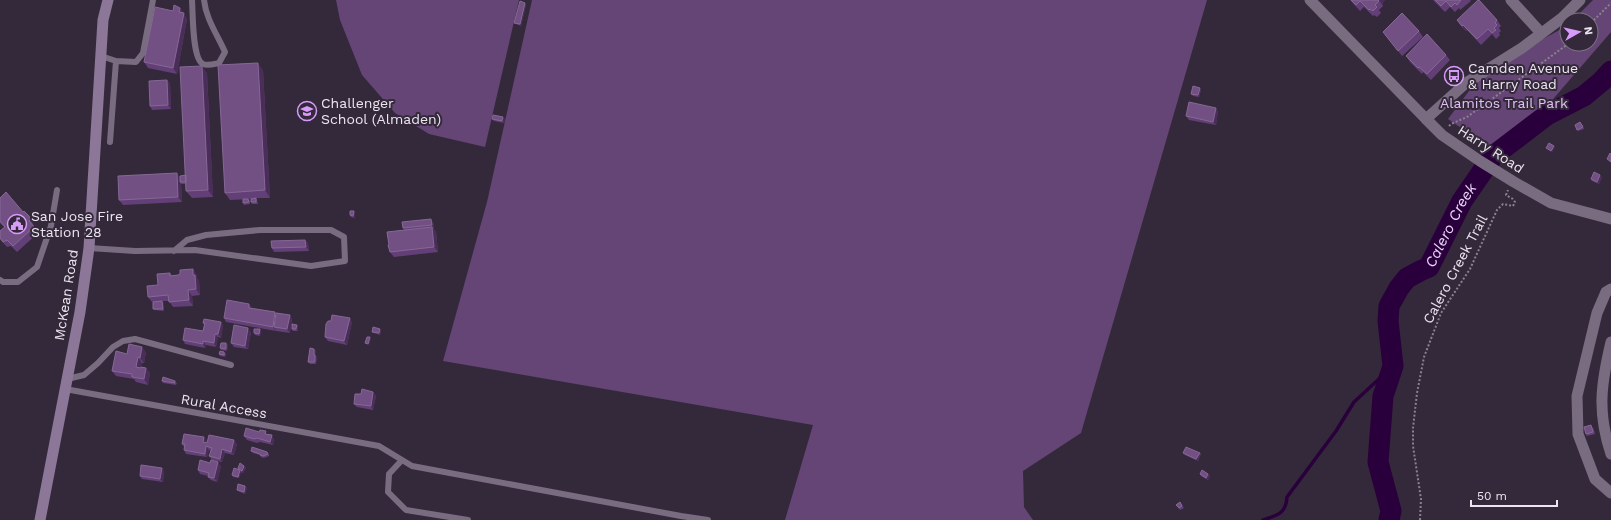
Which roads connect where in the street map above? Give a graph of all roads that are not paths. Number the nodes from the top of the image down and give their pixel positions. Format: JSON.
{"nodes":[{"id":1,"x":108,"y":0,"type":"edge"},
{"id":2,"x":153,"y":0,"type":"edge"},
{"id":3,"x":192,"y":0,"type":"edge"},
{"id":4,"x":204,"y":0,"type":"edge"},
{"id":5,"x":1310,"y":0,"type":"edge"},
{"id":6,"x":1511,"y":0,"type":"edge"},
{"id":7,"x":1580,"y":0,"type":"edge"},
{"id":8,"x":1541,"y":33,"type":"junction"},
{"id":9,"x":100,"y":56,"type":"junction"},
{"id":10,"x":116,"y":61,"type":"junction"},
{"id":11,"x":1426,"y":119,"type":"junction"},
{"id":12,"x":110,"y":142,"type":"dead end"},
{"id":13,"x":57,"y":190,"type":"dead end"},
{"id":14,"x":1611,"y":219,"type":"edge"},
{"id":15,"x":89,"y":248,"type":"junction"},
{"id":16,"x":174,"y":251,"type":"junction"},
{"id":17,"x":0,"y":280,"type":"edge"},
{"id":18,"x":1611,"y":289,"type":"edge"},
{"id":19,"x":1611,"y":342,"type":"edge"},
{"id":20,"x":231,"y":365,"type":"dead end"},
{"id":21,"x":66,"y":384,"type":"junction"},
{"id":22,"x":1611,"y":454,"type":"edge"},
{"id":23,"x":402,"y":460,"type":"junction"},
{"id":24,"x":1611,"y":493,"type":"edge"},
{"id":25,"x":40,"y":520,"type":"edge"},
{"id":26,"x":468,"y":520,"type":"edge"},
{"id":27,"x":708,"y":520,"type":"edge"}],
"edges":[{"from":1,"to":9,"type":"main road","name":"McKean Road"},
{"from":2,"to":10,"type":"lane"},
{"from":3,"to":4,"type":"lane"},
{"from":5,"to":11,"type":"street","name":"Harry Road"},
{"from":6,"to":8,"type":"street"},
{"from":7,"to":8,"type":"street"},
{"from":8,"to":11,"type":"street"},
{"from":9,"to":10,"type":"lane"},
{"from":9,"to":15,"type":"main road","name":"McKean Road"},
{"from":10,"to":12,"type":"lane"},
{"from":11,"to":14,"type":"street","name":"Harry Road"},
{"from":13,"to":17,"type":"lane"},
{"from":15,"to":16,"type":"lane"},
{"from":15,"to":21,"type":"main road","name":"McKean Road"},
{"from":16,"to":16,"type":"lane"},
{"from":18,"to":24,"type":"street"},
{"from":19,"to":22,"type":"street"},
{"from":20,"to":21,"type":"lane"},
{"from":21,"to":23,"type":"lane","name":"Rural Access"},
{"from":21,"to":25,"type":"main road","name":"McKean Road"},
{"from":23,"to":26,"type":"lane"},
{"from":23,"to":27,"type":"lane"}]}
